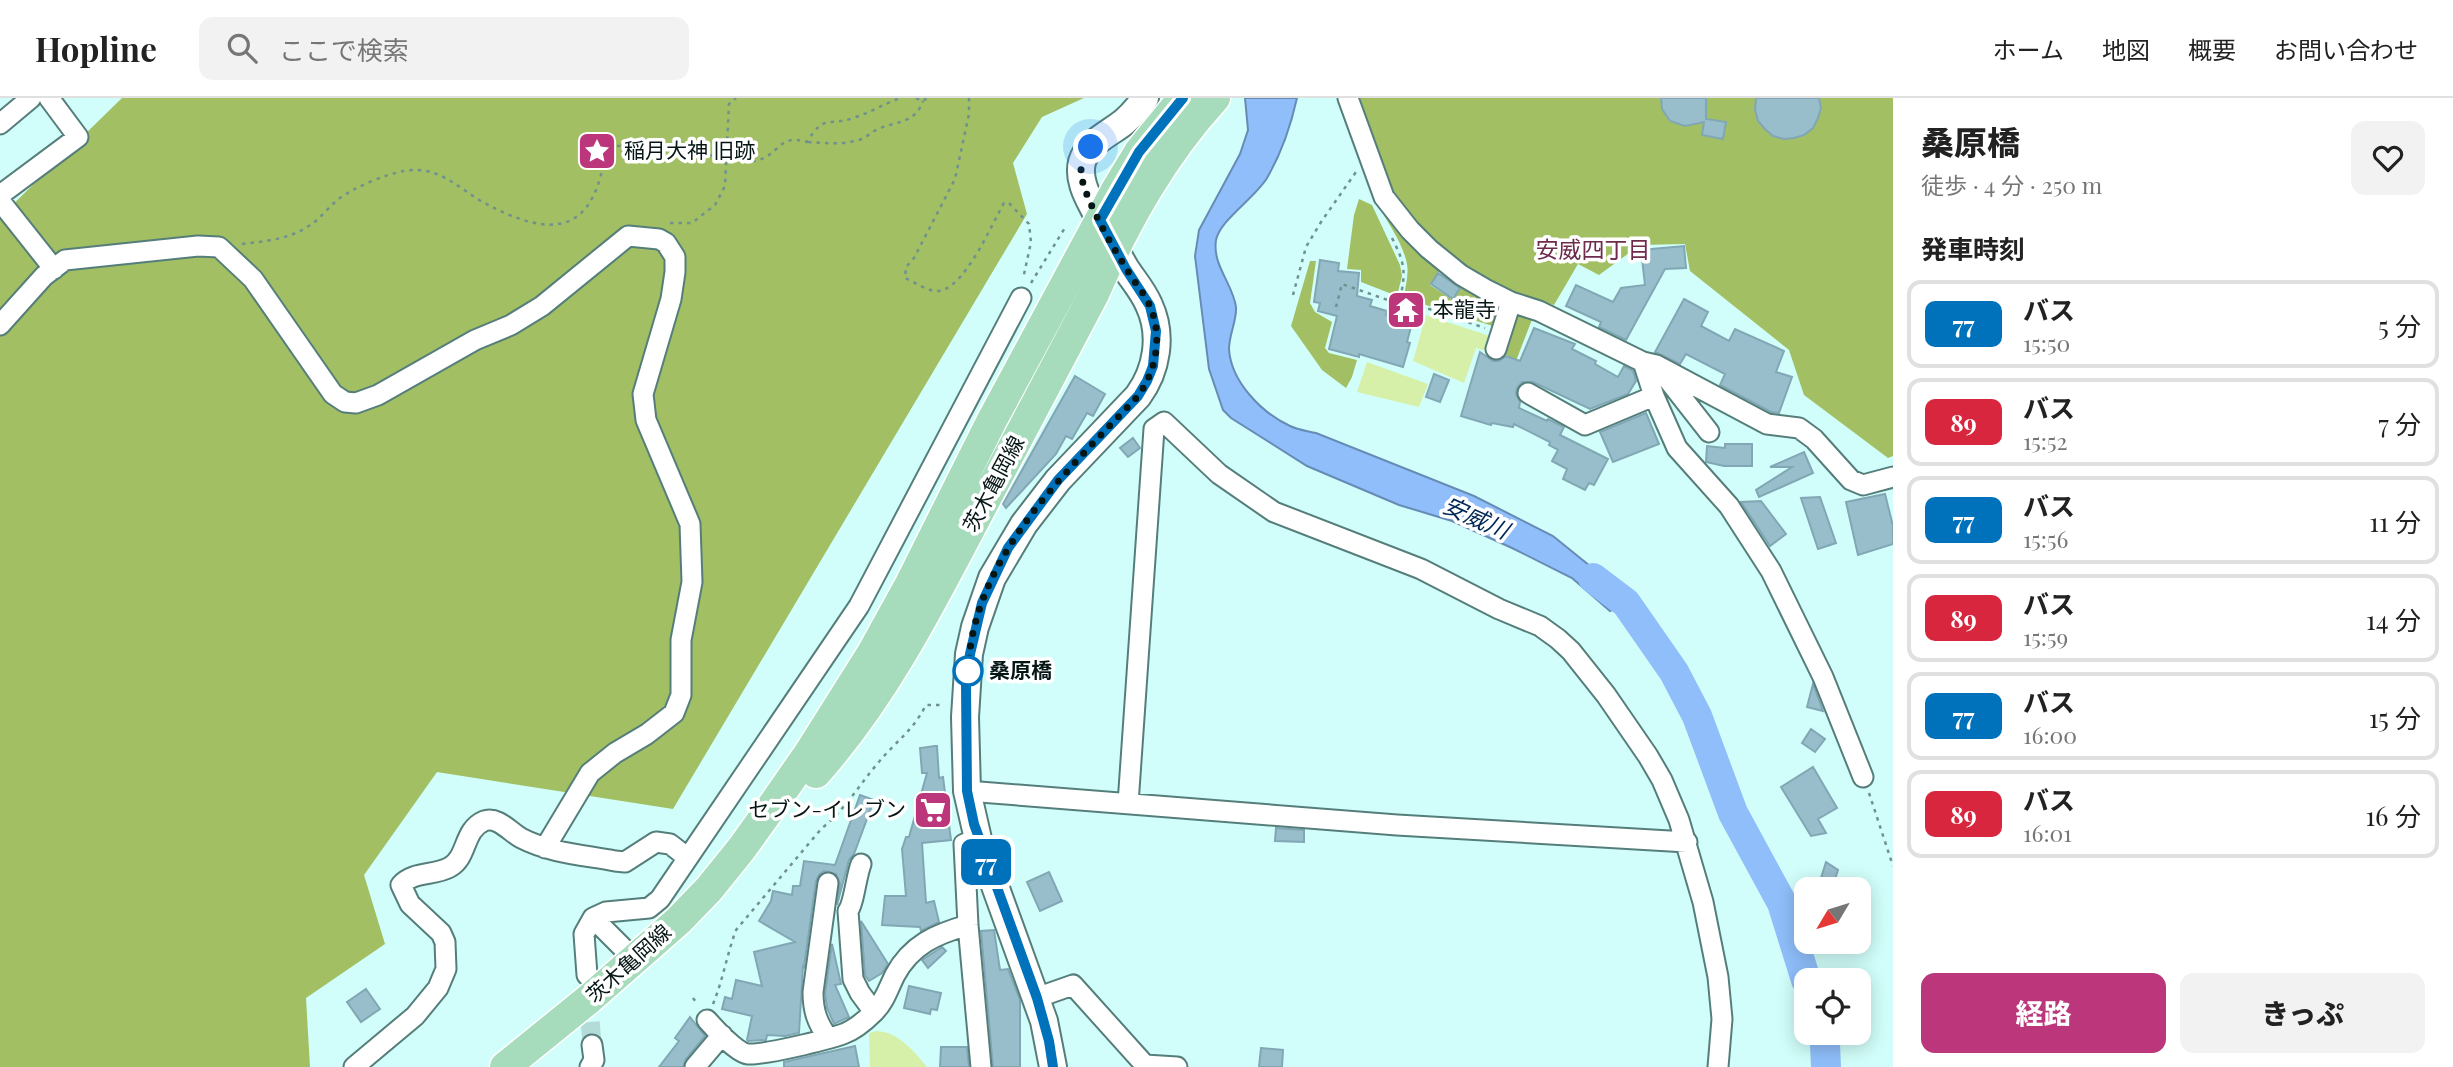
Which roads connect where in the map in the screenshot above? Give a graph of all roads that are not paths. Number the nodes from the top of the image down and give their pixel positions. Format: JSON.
{"nodes":[{"id":1,"x":31,"y":98,"type":"edge"},
{"id":2,"x":48,"y":98,"type":"edge"},
{"id":3,"x":1145,"y":98,"type":"edge"},
{"id":4,"x":1183,"y":98,"type":"edge"},
{"id":5,"x":1215,"y":98,"type":"edge"},
{"id":6,"x":1348,"y":98,"type":"edge"},
{"id":7,"x":0,"y":124,"type":"edge"},
{"id":8,"x":0,"y":195,"type":"edge"},
{"id":9,"x":0,"y":201,"type":"edge"},
{"id":10,"x":1100,"y":220,"type":"junction"},
{"id":11,"x":1114,"y":246,"type":"junction"},
{"id":12,"x":54,"y":269,"type":"junction"},
{"id":13,"x":1021,"y":298,"type":"road end"},
{"id":14,"x":1511,"y":302,"type":"junction"},
{"id":15,"x":0,"y":325,"type":"edge"},
{"id":16,"x":1499,"y":341,"type":"road end"},
{"id":17,"x":1650,"y":364,"type":"junction"},
{"id":18,"x":1528,"y":393,"type":"dead end"},
{"id":19,"x":1654,"y":396,"type":"junction"},
{"id":20,"x":1709,"y":432,"type":"dead end"},
{"id":21,"x":1892,"y":481,"type":"edge"},
{"id":22,"x":1863,"y":777,"type":"road end"},
{"id":23,"x":967,"y":791,"type":"junction"},
{"id":24,"x":1128,"y":804,"type":"junction"},
{"id":25,"x":978,"y":838,"type":"junction"},
{"id":26,"x":1686,"y":842,"type":"junction"},
{"id":27,"x":545,"y":848,"type":"junction"},
{"id":28,"x":742,"y":848,"type":"junction"},
{"id":29,"x":688,"y":858,"type":"junction"},
{"id":30,"x":861,"y":864,"type":"dead end"},
{"id":31,"x":828,"y":883,"type":"dead end"},
{"id":32,"x":593,"y":918,"type":"junction"},
{"id":33,"x":968,"y":925,"type":"junction"},
{"id":34,"x":635,"y":960,"type":"junction"},
{"id":35,"x":587,"y":975,"type":"tunnel mouth"},
{"id":36,"x":1037,"y":998,"type":"junction"},
{"id":37,"x":874,"y":1012,"type":"junction"},
{"id":38,"x":706,"y":1020,"type":"road end"},
{"id":39,"x":722,"y":1035,"type":"junction"},
{"id":40,"x":828,"y":1038,"type":"junction"},
{"id":41,"x":592,"y":1045,"type":"tunnel mouth"},
{"id":42,"x":350,"y":1067,"type":"edge"},
{"id":43,"x":505,"y":1067,"type":"edge"},
{"id":44,"x":590,"y":1067,"type":"edge"},
{"id":45,"x":695,"y":1067,"type":"edge"},
{"id":46,"x":981,"y":1067,"type":"edge"},
{"id":47,"x":1054,"y":1067,"type":"edge"},
{"id":48,"x":1177,"y":1067,"type":"edge"},
{"id":49,"x":1718,"y":1067,"type":"edge"}],
"edges":[{"from":1,"to":7,"type":"street"},
{"from":2,"to":8,"type":"street"},
{"from":3,"to":10,"type":"street"},
{"from":4,"to":10,"type":"main road","name":"茨木亀岡線"},
{"from":5,"to":11,"type":"main road","name":"茨木亀岡線"},
{"from":6,"to":14,"type":"street"},
{"from":9,"to":12,"type":"street"},
{"from":10,"to":11,"type":"street"},
{"from":10,"to":28,"type":"main road","name":"茨木亀岡線"},
{"from":11,"to":23,"type":"street"},
{"from":11,"to":28,"type":"main road","name":"茨木亀岡線"},
{"from":12,"to":15,"type":"street"},
{"from":12,"to":27,"type":"street"},
{"from":13,"to":29,"type":"street"},
{"from":14,"to":16,"type":"street"},
{"from":14,"to":17,"type":"street"},
{"from":17,"to":19,"type":"street"},
{"from":17,"to":20,"type":"street"},
{"from":17,"to":21,"type":"street"},
{"from":18,"to":19,"type":"street"},
{"from":19,"to":22,"type":"street"},
{"from":23,"to":24,"type":"street"},
{"from":23,"to":25,"type":"street"},
{"from":24,"to":26,"type":"street"},
{"from":24,"to":26,"type":"street"},
{"from":25,"to":33,"type":"street"},
{"from":25,"to":36,"type":"street"},
{"from":26,"to":49,"type":"street"},
{"from":27,"to":29,"type":"street"},
{"from":27,"to":42,"type":"street"},
{"from":28,"to":34,"type":"main road","name":"茨木亀岡線"},
{"from":29,"to":32,"type":"street"},
{"from":30,"to":37,"type":"street"},
{"from":31,"to":40,"type":"street"},
{"from":32,"to":34,"type":"street"},
{"from":32,"to":35,"type":"street"},
{"from":33,"to":37,"type":"street"},
{"from":33,"to":46,"type":"street"},
{"from":34,"to":43,"type":"main road","name":"茨木亀岡線"},
{"from":36,"to":47,"type":"street"},
{"from":36,"to":48,"type":"street"},
{"from":37,"to":40,"type":"street"},
{"from":38,"to":39,"type":"street"},
{"from":39,"to":40,"type":"street"},
{"from":39,"to":45,"type":"street"},
{"from":41,"to":44,"type":"street"}]}
